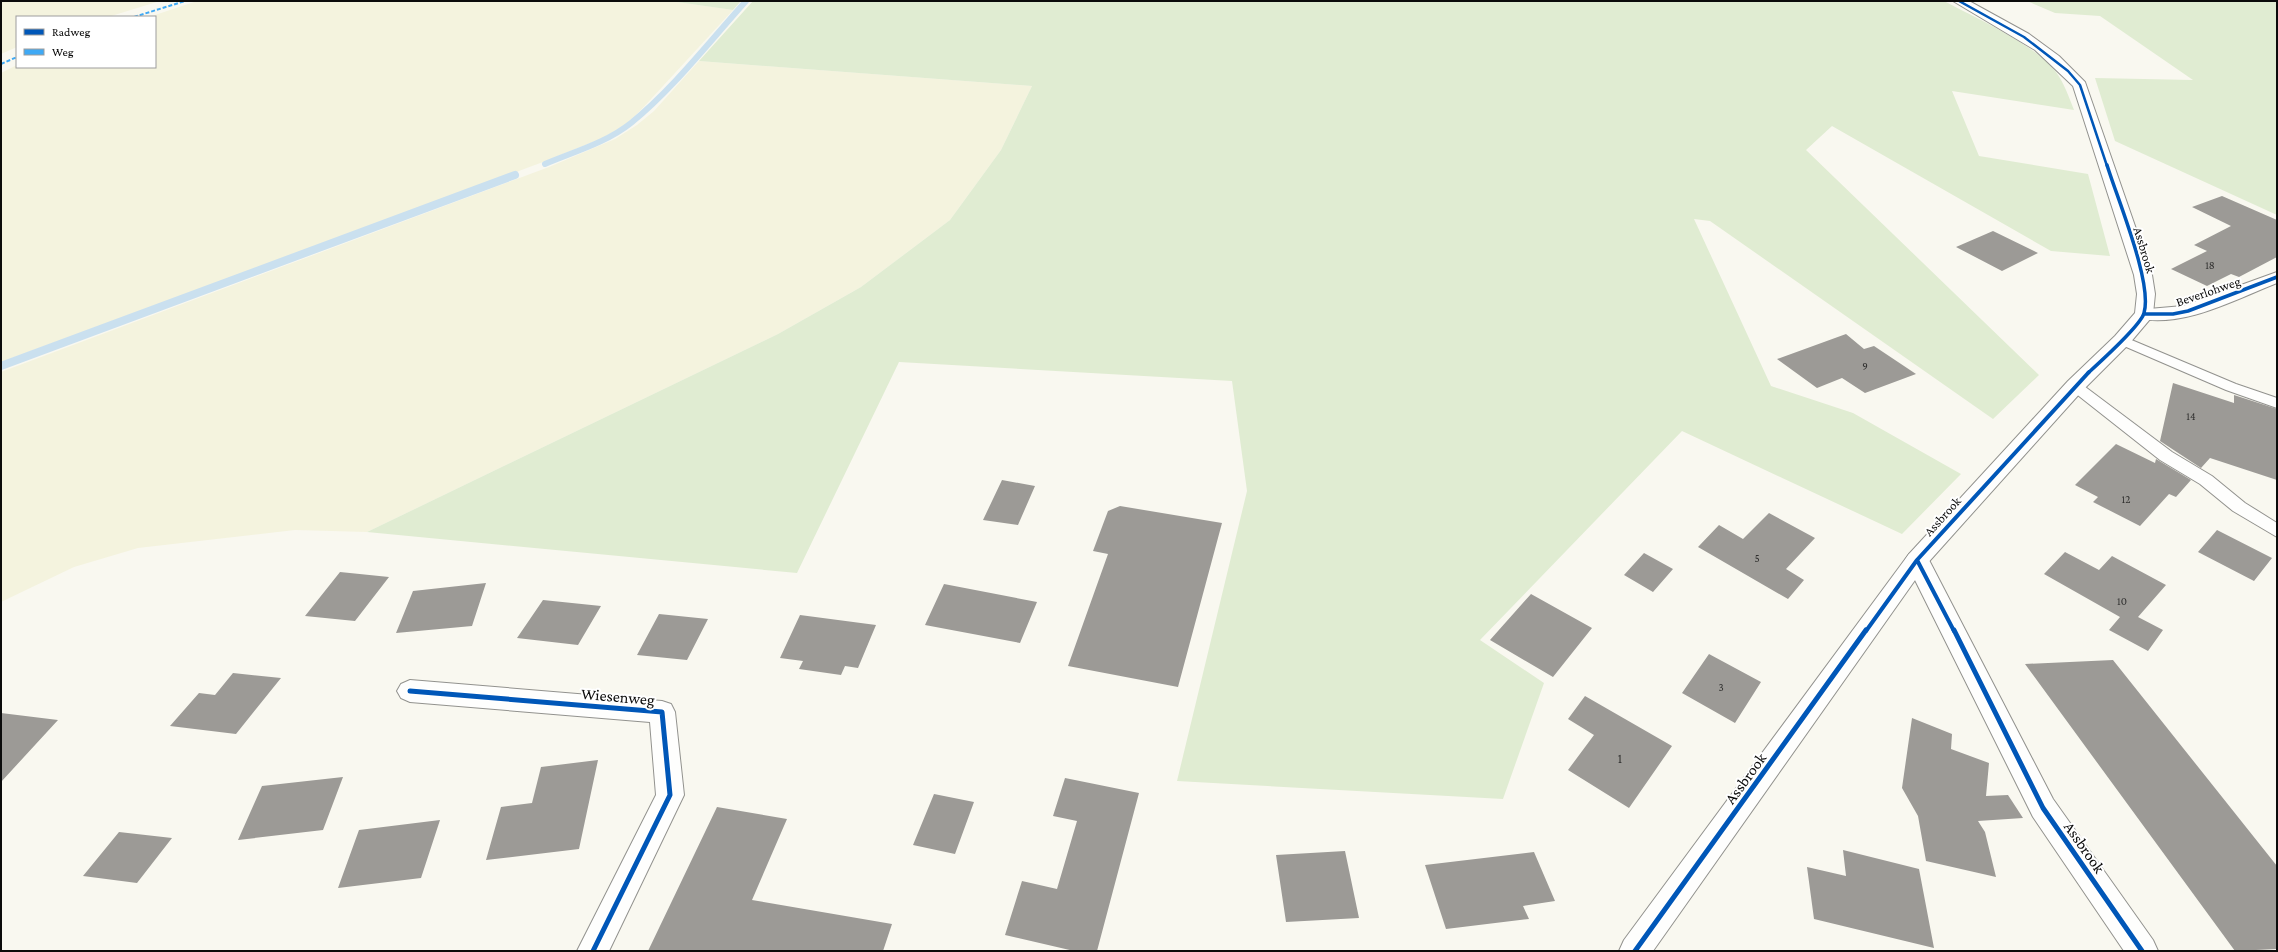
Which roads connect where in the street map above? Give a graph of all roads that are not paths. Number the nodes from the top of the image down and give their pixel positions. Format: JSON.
{"nodes":[{"id":1,"x":1959,"y":1,"type":"edge"},
{"id":2,"x":2277,"y":277,"type":"edge"},
{"id":3,"x":2144,"y":314,"type":"junction"},
{"id":4,"x":2122,"y":340,"type":"junction"},
{"id":5,"x":2075,"y":386,"type":"junction"},
{"id":6,"x":2277,"y":403,"type":"edge"},
{"id":7,"x":2277,"y":531,"type":"edge"},
{"id":8,"x":1917,"y":560,"type":"junction"},
{"id":9,"x":410,"y":691,"type":"dead end"},
{"id":10,"x":593,"y":951,"type":"edge"},
{"id":11,"x":1635,"y":951,"type":"edge"},
{"id":12,"x":2142,"y":951,"type":"edge"}],
"edges":[{"from":1,"to":3,"type":"street","name":"Assbrook"},
{"from":2,"to":3,"type":"street","name":"Beverlohweg"},
{"from":3,"to":4,"type":"street","name":"Assbrook"},
{"from":4,"to":5,"type":"street","name":"Assbrook"},
{"from":4,"to":6,"type":"lane"},
{"from":5,"to":7,"type":"lane"},
{"from":5,"to":8,"type":"street","name":"Assbrook"},
{"from":8,"to":11,"type":"street","name":"Assbrook"},
{"from":8,"to":12,"type":"street","name":"Assbrook"},
{"from":9,"to":10,"type":"street","name":"Wiesenweg"}]}
